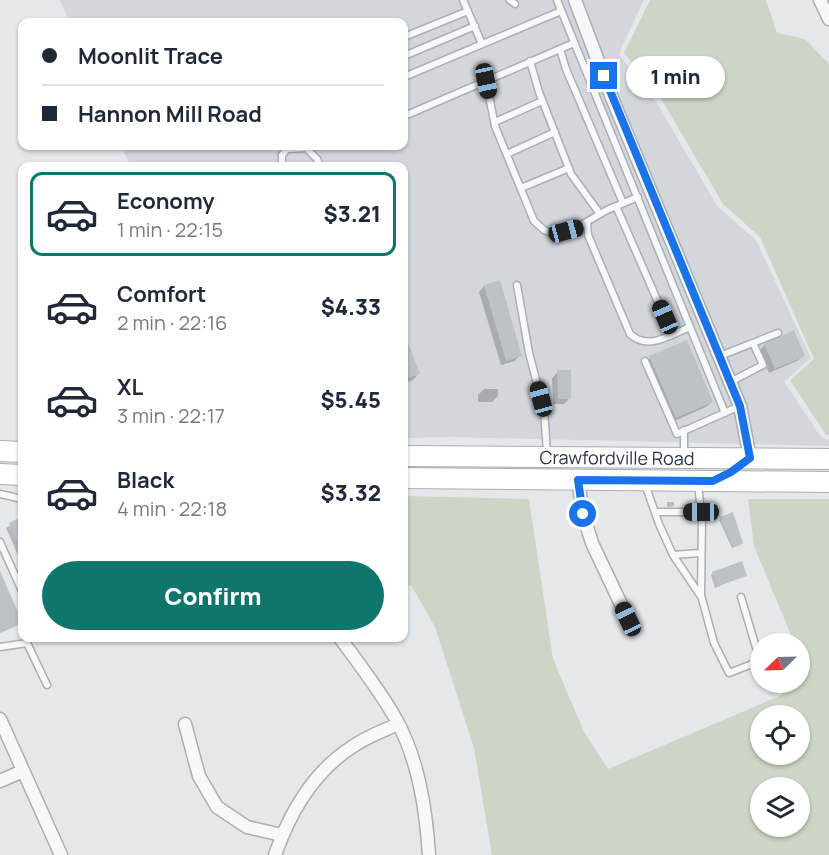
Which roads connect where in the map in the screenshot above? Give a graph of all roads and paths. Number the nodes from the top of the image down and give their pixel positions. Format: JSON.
{"nodes":[{"id":1,"x":463,"y":0,"type":"edge"},
{"id":2,"x":557,"y":0,"type":"edge"},
{"id":3,"x":820,"y":0,"type":"edge"},
{"id":4,"x":577,"y":4,"type":"edge"},
{"id":5,"x":468,"y":10,"type":"junction"},
{"id":6,"x":562,"y":12,"type":"junction"},
{"id":7,"x":829,"y":19,"type":"edge"},
{"id":8,"x":475,"y":26,"type":"junction"},
{"id":9,"x":408,"y":35,"type":"edge"},
{"id":10,"x":574,"y":43,"type":"junction"},
{"id":11,"x":483,"y":44,"type":"junction"},
{"id":12,"x":560,"y":49,"type":"junction"},
{"id":13,"x":408,"y":54,"type":"edge"},
{"id":14,"x":530,"y":61,"type":"junction"},
{"id":15,"x":408,"y":75,"type":"edge"},
{"id":16,"x":486,"y":81,"type":"junction"},
{"id":17,"x":542,"y":100,"type":"junction"},
{"id":18,"x":409,"y":114,"type":"dead end"},
{"id":19,"x":495,"y":122,"type":"junction"},
{"id":20,"x":555,"y":132,"type":"junction"},
{"id":21,"x":308,"y":150,"type":"edge"},
{"id":22,"x":507,"y":154,"type":"junction"},
{"id":23,"x":318,"y":162,"type":"edge"},
{"id":24,"x":569,"y":168,"type":"junction"},
{"id":25,"x":521,"y":188,"type":"junction"},
{"id":26,"x":638,"y":197,"type":"junction"},
{"id":27,"x":619,"y":205,"type":"junction"},
{"id":28,"x":600,"y":214,"type":"junction"},
{"id":29,"x":587,"y":222,"type":"junction"},
{"id":30,"x":517,"y":285,"type":"dead end"},
{"id":31,"x":690,"y":327,"type":"junction"},
{"id":32,"x":778,"y":333,"type":"dead end"},
{"id":33,"x":672,"y":334,"type":"junction"},
{"id":34,"x":753,"y":343,"type":"junction"},
{"id":35,"x":720,"y":356,"type":"junction"},
{"id":36,"x":645,"y":361,"type":"dead end"},
{"id":37,"x":730,"y":382,"type":"junction"},
{"id":38,"x":740,"y":406,"type":"junction"},
{"id":39,"x":725,"y":412,"type":"junction"},
{"id":40,"x":684,"y":430,"type":"junction"},
{"id":41,"x":0,"y":451,"type":"edge"},
{"id":42,"x":18,"y":452,"type":"edge"},
{"id":43,"x":408,"y":456,"type":"edge"},
{"id":44,"x":432,"y":457,"type":"junction"},
{"id":45,"x":512,"y":457,"type":"junction"},
{"id":46,"x":547,"y":457,"type":"junction"},
{"id":47,"x":684,"y":458,"type":"junction"},
{"id":48,"x":750,"y":458,"type":"junction"},
{"id":49,"x":829,"y":459,"type":"edge"},
{"id":50,"x":408,"y":470,"type":"edge"},
{"id":51,"x":0,"y":474,"type":"edge"},
{"id":52,"x":18,"y":477,"type":"edge"},
{"id":53,"x":408,"y":478,"type":"edge"},
{"id":54,"x":463,"y":479,"type":"junction"},
{"id":55,"x":578,"y":480,"type":"junction"},
{"id":56,"x":644,"y":481,"type":"junction"},
{"id":57,"x":706,"y":481,"type":"junction"},
{"id":58,"x":777,"y":481,"type":"junction"},
{"id":59,"x":829,"y":482,"type":"edge"},
{"id":60,"x":0,"y":495,"type":"edge"},
{"id":61,"x":18,"y":498,"type":"edge"},
{"id":62,"x":655,"y":512,"type":"junction"},
{"id":63,"x":701,"y":512,"type":"junction"},
{"id":64,"x":0,"y":542,"type":"edge"},
{"id":65,"x":700,"y":553,"type":"junction"},
{"id":66,"x":673,"y":555,"type":"junction"},
{"id":67,"x":18,"y":582,"type":"edge"},
{"id":68,"x":701,"y":595,"type":"junction"},
{"id":69,"x":741,"y":597,"type":"dead end"},
{"id":70,"x":628,"y":619,"type":"dead end"},
{"id":71,"x":334,"y":642,"type":"edge"},
{"id":72,"x":343,"y":642,"type":"edge"},
{"id":73,"x":0,"y":647,"type":"edge"},
{"id":74,"x":356,"y":659,"type":"junction"},
{"id":75,"x":47,"y":685,"type":"dead end"},
{"id":76,"x":0,"y":719,"type":"edge"},
{"id":77,"x":185,"y":724,"type":"dead end"},
{"id":78,"x":398,"y":724,"type":"junction"},
{"id":79,"x":23,"y":771,"type":"junction"},
{"id":80,"x":0,"y":781,"type":"edge"},
{"id":81,"x":282,"y":835,"type":"junction"},
{"id":82,"x":61,"y":855,"type":"edge"},
{"id":83,"x":275,"y":855,"type":"edge"},
{"id":84,"x":429,"y":855,"type":"edge"}],
"edges":[{"from":1,"to":5,"type":"lane"},
{"from":2,"to":6,"type":"lane"},
{"from":3,"to":7,"type":"street"},
{"from":4,"to":6,"type":"lane"},
{"from":4,"to":35,"type":"street"},
{"from":5,"to":8,"type":"lane"},
{"from":5,"to":9,"type":"lane"},
{"from":6,"to":10,"type":"lane"},
{"from":6,"to":11,"type":"lane"},
{"from":8,"to":11,"type":"lane"},
{"from":8,"to":13,"type":"lane"},
{"from":10,"to":12,"type":"lane"},
{"from":10,"to":26,"type":"lane"},
{"from":11,"to":15,"type":"lane"},
{"from":12,"to":14,"type":"lane"},
{"from":12,"to":27,"type":"lane"},
{"from":14,"to":16,"type":"lane"},
{"from":14,"to":17,"type":"lane"},
{"from":16,"to":18,"type":"lane"},
{"from":16,"to":19,"type":"lane"},
{"from":17,"to":19,"type":"lane"},
{"from":17,"to":20,"type":"lane"},
{"from":19,"to":22,"type":"lane"},
{"from":20,"to":22,"type":"lane"},
{"from":20,"to":24,"type":"lane"},
{"from":21,"to":23,"type":"lane"},
{"from":22,"to":25,"type":"lane"},
{"from":24,"to":25,"type":"lane"},
{"from":24,"to":28,"type":"lane"},
{"from":25,"to":29,"type":"lane"},
{"from":26,"to":27,"type":"lane"},
{"from":26,"to":31,"type":"lane"},
{"from":27,"to":28,"type":"lane"},
{"from":27,"to":33,"type":"lane"},
{"from":28,"to":29,"type":"lane"},
{"from":29,"to":33,"type":"lane"},
{"from":30,"to":46,"type":"lane"},
{"from":31,"to":33,"type":"lane"},
{"from":31,"to":39,"type":"lane"},
{"from":32,"to":34,"type":"lane"},
{"from":34,"to":35,"type":"lane"},
{"from":34,"to":37,"type":"lane"},
{"from":35,"to":37,"type":"street"},
{"from":36,"to":40,"type":"lane"},
{"from":37,"to":38,"type":"street"},
{"from":38,"to":39,"type":"lane"},
{"from":38,"to":48,"type":"street"},
{"from":39,"to":40,"type":"lane"},
{"from":40,"to":47,"type":"lane"},
{"from":41,"to":42,"type":"main road"},
{"from":43,"to":44,"type":"main road","name":"Crawfordville Road"},
{"from":44,"to":45,"type":"main road","name":"Crawfordville Road"},
{"from":44,"to":50,"type":"main road"},
{"from":45,"to":46,"type":"main road","name":"Crawfordville Road"},
{"from":45,"to":54,"type":"main road"},
{"from":46,"to":47,"type":"main road","name":"Crawfordville Road"},
{"from":47,"to":48,"type":"main road","name":"Crawfordville Road"},
{"from":48,"to":49,"type":"main road","name":"Crawfordville Road"},
{"from":48,"to":57,"type":"main road"},
{"from":48,"to":58,"type":"main road"},
{"from":51,"to":52,"type":"main road"},
{"from":53,"to":54,"type":"main road","name":"Crawfordville Road"},
{"from":54,"to":55,"type":"main road","name":"Crawfordville Road"},
{"from":55,"to":56,"type":"main road","name":"Crawfordville Road"},
{"from":55,"to":70,"type":"street"},
{"from":56,"to":57,"type":"main road","name":"Crawfordville Road"},
{"from":56,"to":62,"type":"lane"},
{"from":57,"to":58,"type":"main road","name":"Crawfordville Road"},
{"from":57,"to":63,"type":"lane"},
{"from":58,"to":59,"type":"main road","name":"Crawfordville Road"},
{"from":60,"to":61,"type":"lane"},
{"from":62,"to":63,"type":"lane"},
{"from":62,"to":66,"type":"lane"},
{"from":63,"to":65,"type":"lane"},
{"from":64,"to":67,"type":"lane"},
{"from":65,"to":66,"type":"lane"},
{"from":65,"to":68,"type":"lane"},
{"from":66,"to":68,"type":"lane"},
{"from":68,"to":69,"type":"lane"},
{"from":71,"to":74,"type":"street"},
{"from":72,"to":74,"type":"street"},
{"from":73,"to":75,"type":"lane"},
{"from":74,"to":78,"type":"street"},
{"from":76,"to":79,"type":"street"},
{"from":77,"to":81,"type":"street"},
{"from":78,"to":81,"type":"street"},
{"from":78,"to":84,"type":"street"},
{"from":79,"to":80,"type":"street"},
{"from":79,"to":82,"type":"street"},
{"from":81,"to":83,"type":"street"}]}
